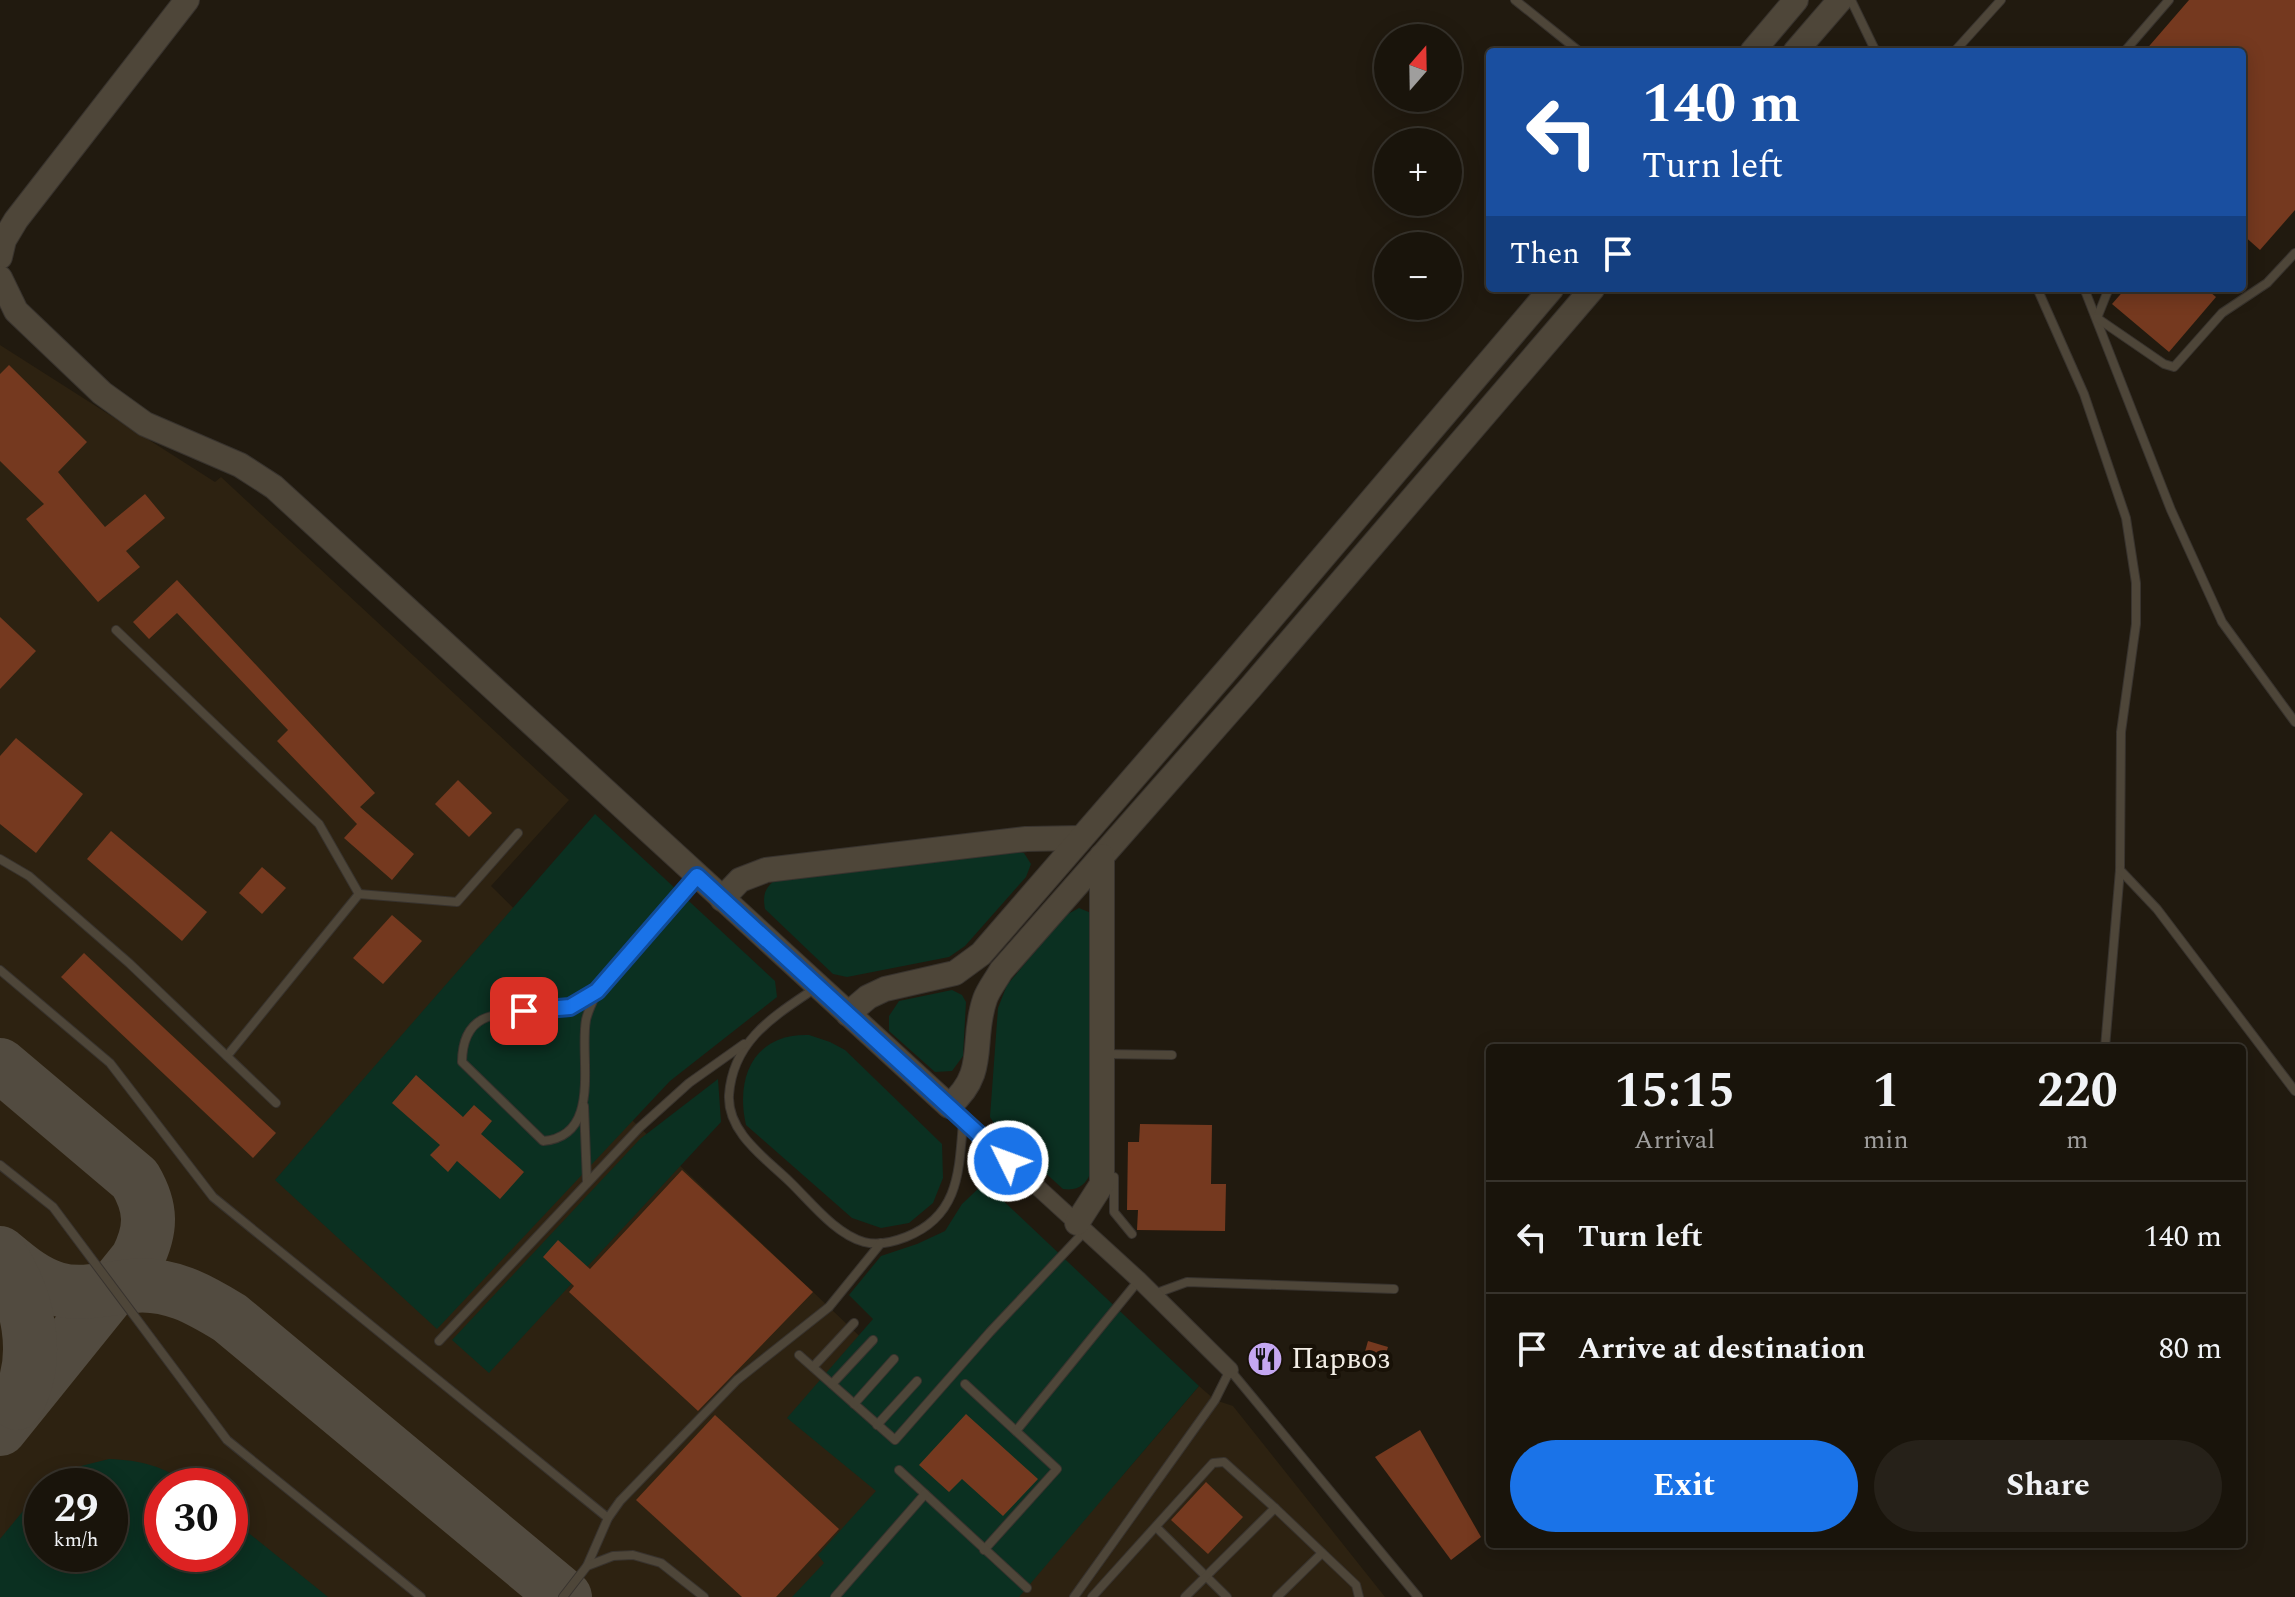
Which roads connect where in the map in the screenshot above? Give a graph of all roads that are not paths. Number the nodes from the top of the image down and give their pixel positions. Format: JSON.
{"nodes":[{"id":1,"x":187,"y":0,"type":"edge"},
{"id":2,"x":1515,"y":0,"type":"edge"},
{"id":3,"x":1796,"y":0,"type":"edge"},
{"id":4,"x":1840,"y":0,"type":"edge"},
{"id":5,"x":1851,"y":0,"type":"edge"},
{"id":6,"x":2001,"y":0,"type":"edge"},
{"id":7,"x":2169,"y":0,"type":"edge"},
{"id":8,"x":1575,"y":48,"type":"edge"},
{"id":9,"x":1755,"y":48,"type":"edge"},
{"id":10,"x":1798,"y":48,"type":"edge"},
{"id":11,"x":1874,"y":48,"type":"edge"},
{"id":12,"x":1958,"y":48,"type":"edge"},
{"id":13,"x":2127,"y":48,"type":"edge"},
{"id":14,"x":2295,"y":253,"type":"edge"},
{"id":15,"x":0,"y":257,"type":"edge"},
{"id":16,"x":2,"y":292,"type":"edge"},
{"id":17,"x":1549,"y":292,"type":"edge"},
{"id":18,"x":1590,"y":292,"type":"edge"},
{"id":19,"x":2039,"y":292,"type":"edge"},
{"id":20,"x":2086,"y":292,"type":"edge"},
{"id":21,"x":2107,"y":292,"type":"edge"},
{"id":22,"x":2097,"y":318,"type":"junction"},
{"id":23,"x":116,"y":630,"type":"dead end"},
{"id":24,"x":2295,"y":722,"type":"edge"},
{"id":25,"x":518,"y":833,"type":"dead end"},
{"id":26,"x":1080,"y":838,"type":"junction"},
{"id":27,"x":1102,"y":856,"type":"junction"},
{"id":28,"x":0,"y":859,"type":"edge"},
{"id":29,"x":2120,"y":870,"type":"junction"},
{"id":30,"x":697,"y":876,"type":"junction"},
{"id":31,"x":359,"y":894,"type":"junction"},
{"id":32,"x":722,"y":899,"type":"junction"},
{"id":33,"x":0,"y":970,"type":"edge"},
{"id":34,"x":818,"y":987,"type":"junction"},
{"id":35,"x":597,"y":991,"type":"junction"},
{"id":36,"x":848,"y":1014,"type":"junction"},
{"id":37,"x":744,"y":1044,"type":"junction"},
{"id":38,"x":2105,"y":1044,"type":"edge"},
{"id":39,"x":1102,"y":1054,"type":"junction"},
{"id":40,"x":1172,"y":1055,"type":"dead end"},
{"id":41,"x":227,"y":1056,"type":"junction"},
{"id":42,"x":2295,"y":1091,"type":"edge"},
{"id":43,"x":276,"y":1103,"type":"dead end"},
{"id":44,"x":584,"y":1106,"type":"junction"},
{"id":45,"x":956,"y":1113,"type":"junction"},
{"id":46,"x":1114,"y":1164,"type":"dead end"},
{"id":47,"x":0,"y":1165,"type":"edge"},
{"id":48,"x":587,"y":1182,"type":"junction"},
{"id":49,"x":1081,"y":1227,"type":"junction"},
{"id":50,"x":1132,"y":1234,"type":"dead end"},
{"id":51,"x":881,"y":1243,"type":"junction"},
{"id":52,"x":1139,"y":1280,"type":"junction"},
{"id":53,"x":1394,"y":1289,"type":"dead end"},
{"id":54,"x":1154,"y":1294,"type":"junction"},
{"id":55,"x":854,"y":1323,"type":"dead end"},
{"id":56,"x":873,"y":1340,"type":"dead end"},
{"id":57,"x":439,"y":1341,"type":"dead end"},
{"id":58,"x":799,"y":1355,"type":"dead end"},
{"id":59,"x":894,"y":1359,"type":"dead end"},
{"id":60,"x":813,"y":1367,"type":"junction"},
{"id":61,"x":1230,"y":1370,"type":"junction"},
{"id":62,"x":917,"y":1381,"type":"dead end"},
{"id":63,"x":832,"y":1384,"type":"junction"},
{"id":64,"x":965,"y":1384,"type":"dead end"},
{"id":65,"x":854,"y":1404,"type":"junction"},
{"id":66,"x":877,"y":1425,"type":"junction"},
{"id":67,"x":1016,"y":1431,"type":"junction"},
{"id":68,"x":899,"y":1470,"type":"dead end"},
{"id":69,"x":925,"y":1494,"type":"junction"},
{"id":70,"x":1275,"y":1508,"type":"junction"},
{"id":71,"x":608,"y":1518,"type":"junction"},
{"id":72,"x":1156,"y":1527,"type":"junction"},
{"id":73,"x":984,"y":1550,"type":"junction"},
{"id":74,"x":1322,"y":1553,"type":"junction"},
{"id":75,"x":587,"y":1566,"type":"junction"},
{"id":76,"x":1206,"y":1577,"type":"junction"},
{"id":77,"x":1027,"y":1588,"type":"dead end"},
{"id":78,"x":421,"y":1597,"type":"edge"},
{"id":79,"x":563,"y":1597,"type":"edge"},
{"id":80,"x":704,"y":1597,"type":"edge"},
{"id":81,"x":835,"y":1597,"type":"edge"},
{"id":82,"x":1074,"y":1597,"type":"edge"},
{"id":83,"x":1092,"y":1597,"type":"edge"},
{"id":84,"x":1185,"y":1597,"type":"edge"},
{"id":85,"x":1227,"y":1597,"type":"edge"},
{"id":86,"x":1277,"y":1597,"type":"edge"},
{"id":87,"x":1359,"y":1597,"type":"edge"},
{"id":88,"x":1418,"y":1597,"type":"edge"}],
"edges":[{"from":1,"to":15,"type":"street"},
{"from":2,"to":8,"type":"lane"},
{"from":3,"to":9,"type":"street"},
{"from":4,"to":10,"type":"street"},
{"from":5,"to":11,"type":"lane"},
{"from":6,"to":12,"type":"lane"},
{"from":7,"to":13,"type":"lane"},
{"from":14,"to":22,"type":"lane"},
{"from":16,"to":30,"type":"street"},
{"from":17,"to":26,"type":"street"},
{"from":18,"to":27,"type":"street"},
{"from":19,"to":29,"type":"lane"},
{"from":20,"to":22,"type":"lane"},
{"from":21,"to":22,"type":"lane"},
{"from":22,"to":24,"type":"lane"},
{"from":23,"to":31,"type":"lane"},
{"from":25,"to":31,"type":"lane"},
{"from":26,"to":32,"type":"street"},
{"from":26,"to":36,"type":"street"},
{"from":27,"to":39,"type":"street"},
{"from":27,"to":45,"type":"street"},
{"from":28,"to":41,"type":"lane"},
{"from":29,"to":38,"type":"lane"},
{"from":29,"to":42,"type":"lane"},
{"from":30,"to":32,"type":"street"},
{"from":30,"to":35,"type":"lane"},
{"from":31,"to":41,"type":"lane"},
{"from":32,"to":34,"type":"street"},
{"from":33,"to":71,"type":"lane"},
{"from":34,"to":36,"type":"street"},
{"from":34,"to":37,"type":"lane"},
{"from":35,"to":44,"type":"lane"},
{"from":35,"to":44,"type":"lane"},
{"from":36,"to":45,"type":"street"},
{"from":37,"to":48,"type":"lane"},
{"from":37,"to":51,"type":"lane"},
{"from":39,"to":40,"type":"lane"},
{"from":39,"to":49,"type":"street"},
{"from":41,"to":43,"type":"lane"},
{"from":44,"to":48,"type":"lane"},
{"from":45,"to":49,"type":"street"},
{"from":45,"to":51,"type":"lane"},
{"from":46,"to":50,"type":"lane"},
{"from":47,"to":78,"type":"lane"},
{"from":48,"to":57,"type":"lane"},
{"from":49,"to":52,"type":"street"},
{"from":49,"to":66,"type":"lane"},
{"from":51,"to":71,"type":"lane"},
{"from":52,"to":54,"type":"street"},
{"from":52,"to":67,"type":"lane"},
{"from":53,"to":54,"type":"lane"},
{"from":54,"to":61,"type":"street"},
{"from":55,"to":60,"type":"lane"},
{"from":56,"to":63,"type":"lane"},
{"from":58,"to":60,"type":"lane"},
{"from":59,"to":65,"type":"lane"},
{"from":60,"to":63,"type":"lane"},
{"from":61,"to":82,"type":"lane"},
{"from":61,"to":88,"type":"lane"},
{"from":62,"to":66,"type":"lane"},
{"from":63,"to":65,"type":"lane"},
{"from":64,"to":67,"type":"lane"},
{"from":65,"to":66,"type":"lane"},
{"from":67,"to":73,"type":"lane"},
{"from":68,"to":69,"type":"lane"},
{"from":69,"to":73,"type":"lane"},
{"from":69,"to":81,"type":"lane"},
{"from":70,"to":72,"type":"lane"},
{"from":70,"to":74,"type":"lane"},
{"from":70,"to":76,"type":"lane"},
{"from":71,"to":75,"type":"lane"},
{"from":72,"to":76,"type":"lane"},
{"from":72,"to":83,"type":"lane"},
{"from":73,"to":77,"type":"lane"},
{"from":74,"to":86,"type":"lane"},
{"from":74,"to":87,"type":"lane"},
{"from":75,"to":79,"type":"lane"},
{"from":75,"to":80,"type":"lane"},
{"from":76,"to":84,"type":"lane"},
{"from":76,"to":85,"type":"lane"}]}
